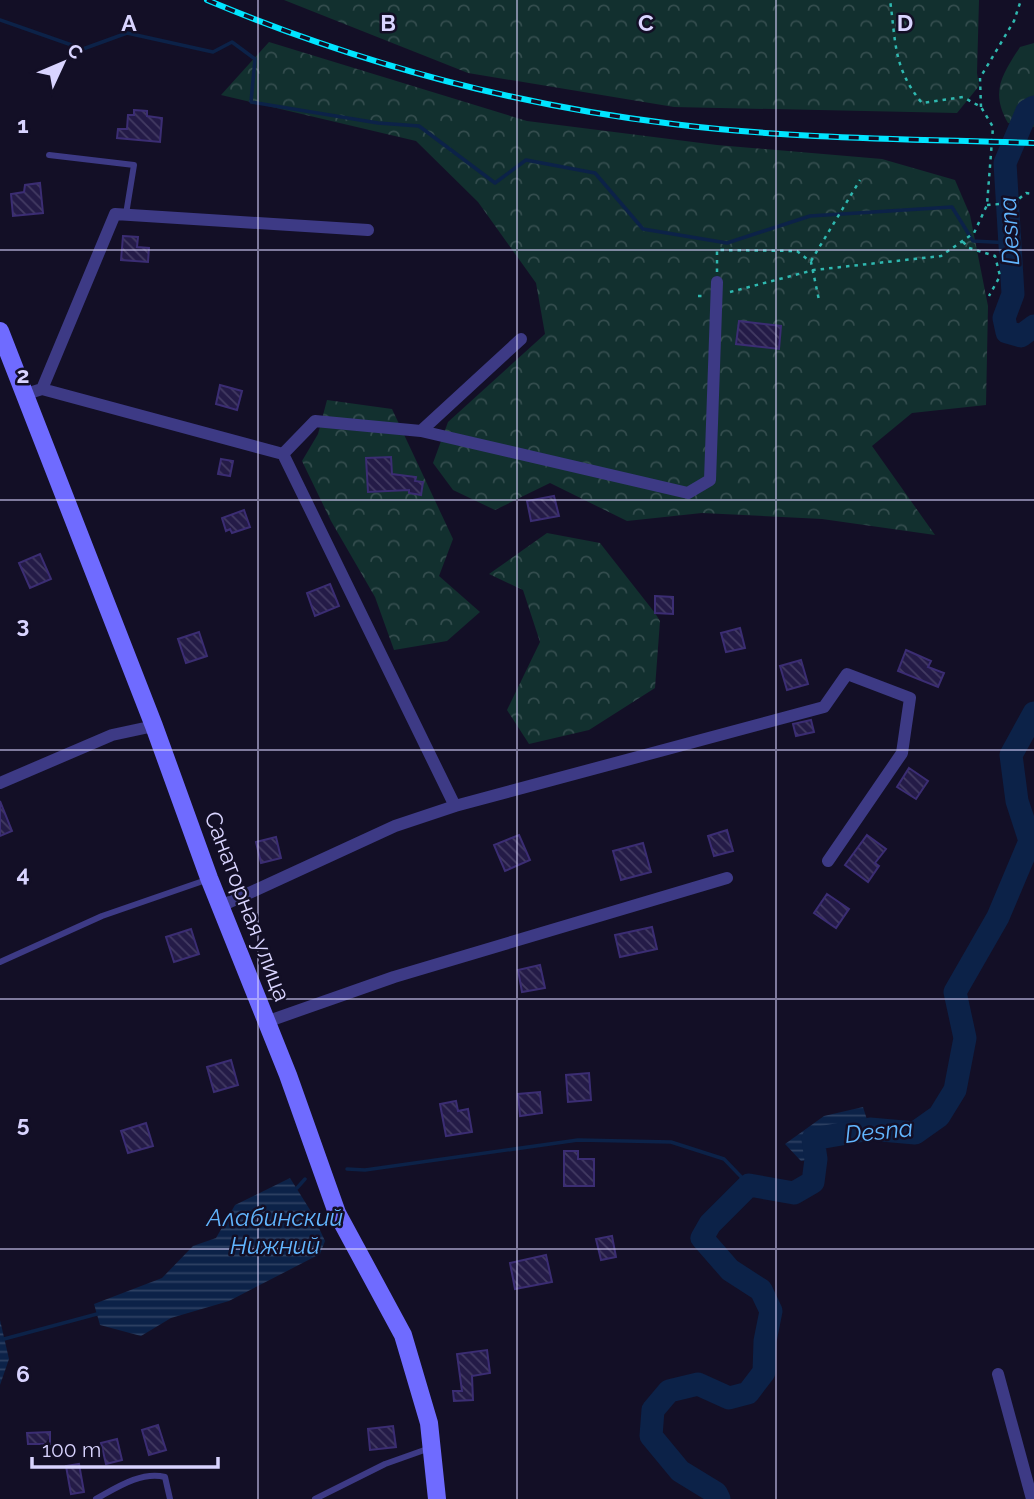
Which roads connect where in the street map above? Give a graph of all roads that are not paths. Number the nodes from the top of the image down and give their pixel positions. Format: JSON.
{"nodes":[{"id":1,"x":49,"y":155,"type":"dead end"},
{"id":2,"x":126,"y":214,"type":"junction"},
{"id":3,"x":368,"y":230,"type":"dead end"},
{"id":4,"x":717,"y":282,"type":"road end"},
{"id":5,"x":0,"y":331,"type":"edge"},
{"id":6,"x":521,"y":339,"type":"dead end"},
{"id":7,"x":42,"y":389,"type":"junction"},
{"id":8,"x":23,"y":395,"type":"junction"},
{"id":9,"x":421,"y":431,"type":"junction"},
{"id":10,"x":283,"y":454,"type":"junction"},
{"id":11,"x":154,"y":726,"type":"junction"},
{"id":12,"x":0,"y":783,"type":"edge"},
{"id":13,"x":455,"y":806,"type":"junction"},
{"id":14,"x":828,"y":861,"type":"dead end"},
{"id":15,"x":209,"y":878,"type":"junction"},
{"id":16,"x":727,"y":878,"type":"dead end"},
{"id":17,"x":221,"y":906,"type":"junction"},
{"id":18,"x":0,"y":962,"type":"edge"},
{"id":19,"x":266,"y":1022,"type":"junction"},
{"id":20,"x":998,"y":1374,"type":"dead end"},
{"id":21,"x":432,"y":1448,"type":"junction"},
{"id":22,"x":96,"y":1499,"type":"edge"},
{"id":23,"x":170,"y":1499,"type":"edge"},
{"id":24,"x":315,"y":1499,"type":"edge"},
{"id":25,"x":437,"y":1499,"type":"edge"},
{"id":26,"x":1032,"y":1499,"type":"edge"}],
"edges":[{"from":1,"to":2,"type":"lane"},
{"from":2,"to":3,"type":"street"},
{"from":2,"to":7,"type":"street"},
{"from":4,"to":9,"type":"street"},
{"from":5,"to":8,"type":"street","name":"Санаторная улица"},
{"from":6,"to":9,"type":"street"},
{"from":7,"to":8,"type":"street"},
{"from":7,"to":10,"type":"street"},
{"from":8,"to":11,"type":"street","name":"Санаторная улица"},
{"from":9,"to":10,"type":"street"},
{"from":10,"to":13,"type":"street"},
{"from":11,"to":12,"type":"street"},
{"from":11,"to":15,"type":"street","name":"Санаторная улица"},
{"from":13,"to":14,"type":"street"},
{"from":13,"to":17,"type":"street"},
{"from":15,"to":17,"type":"street","name":"Санаторная улица"},
{"from":15,"to":18,"type":"lane"},
{"from":16,"to":19,"type":"street"},
{"from":17,"to":19,"type":"street","name":"Санаторная улица"},
{"from":19,"to":21,"type":"street","name":"Санаторная улица"},
{"from":20,"to":26,"type":"street"},
{"from":21,"to":24,"type":"lane"},
{"from":21,"to":25,"type":"street","name":"Санаторная улица"},
{"from":22,"to":23,"type":"lane"}]}
